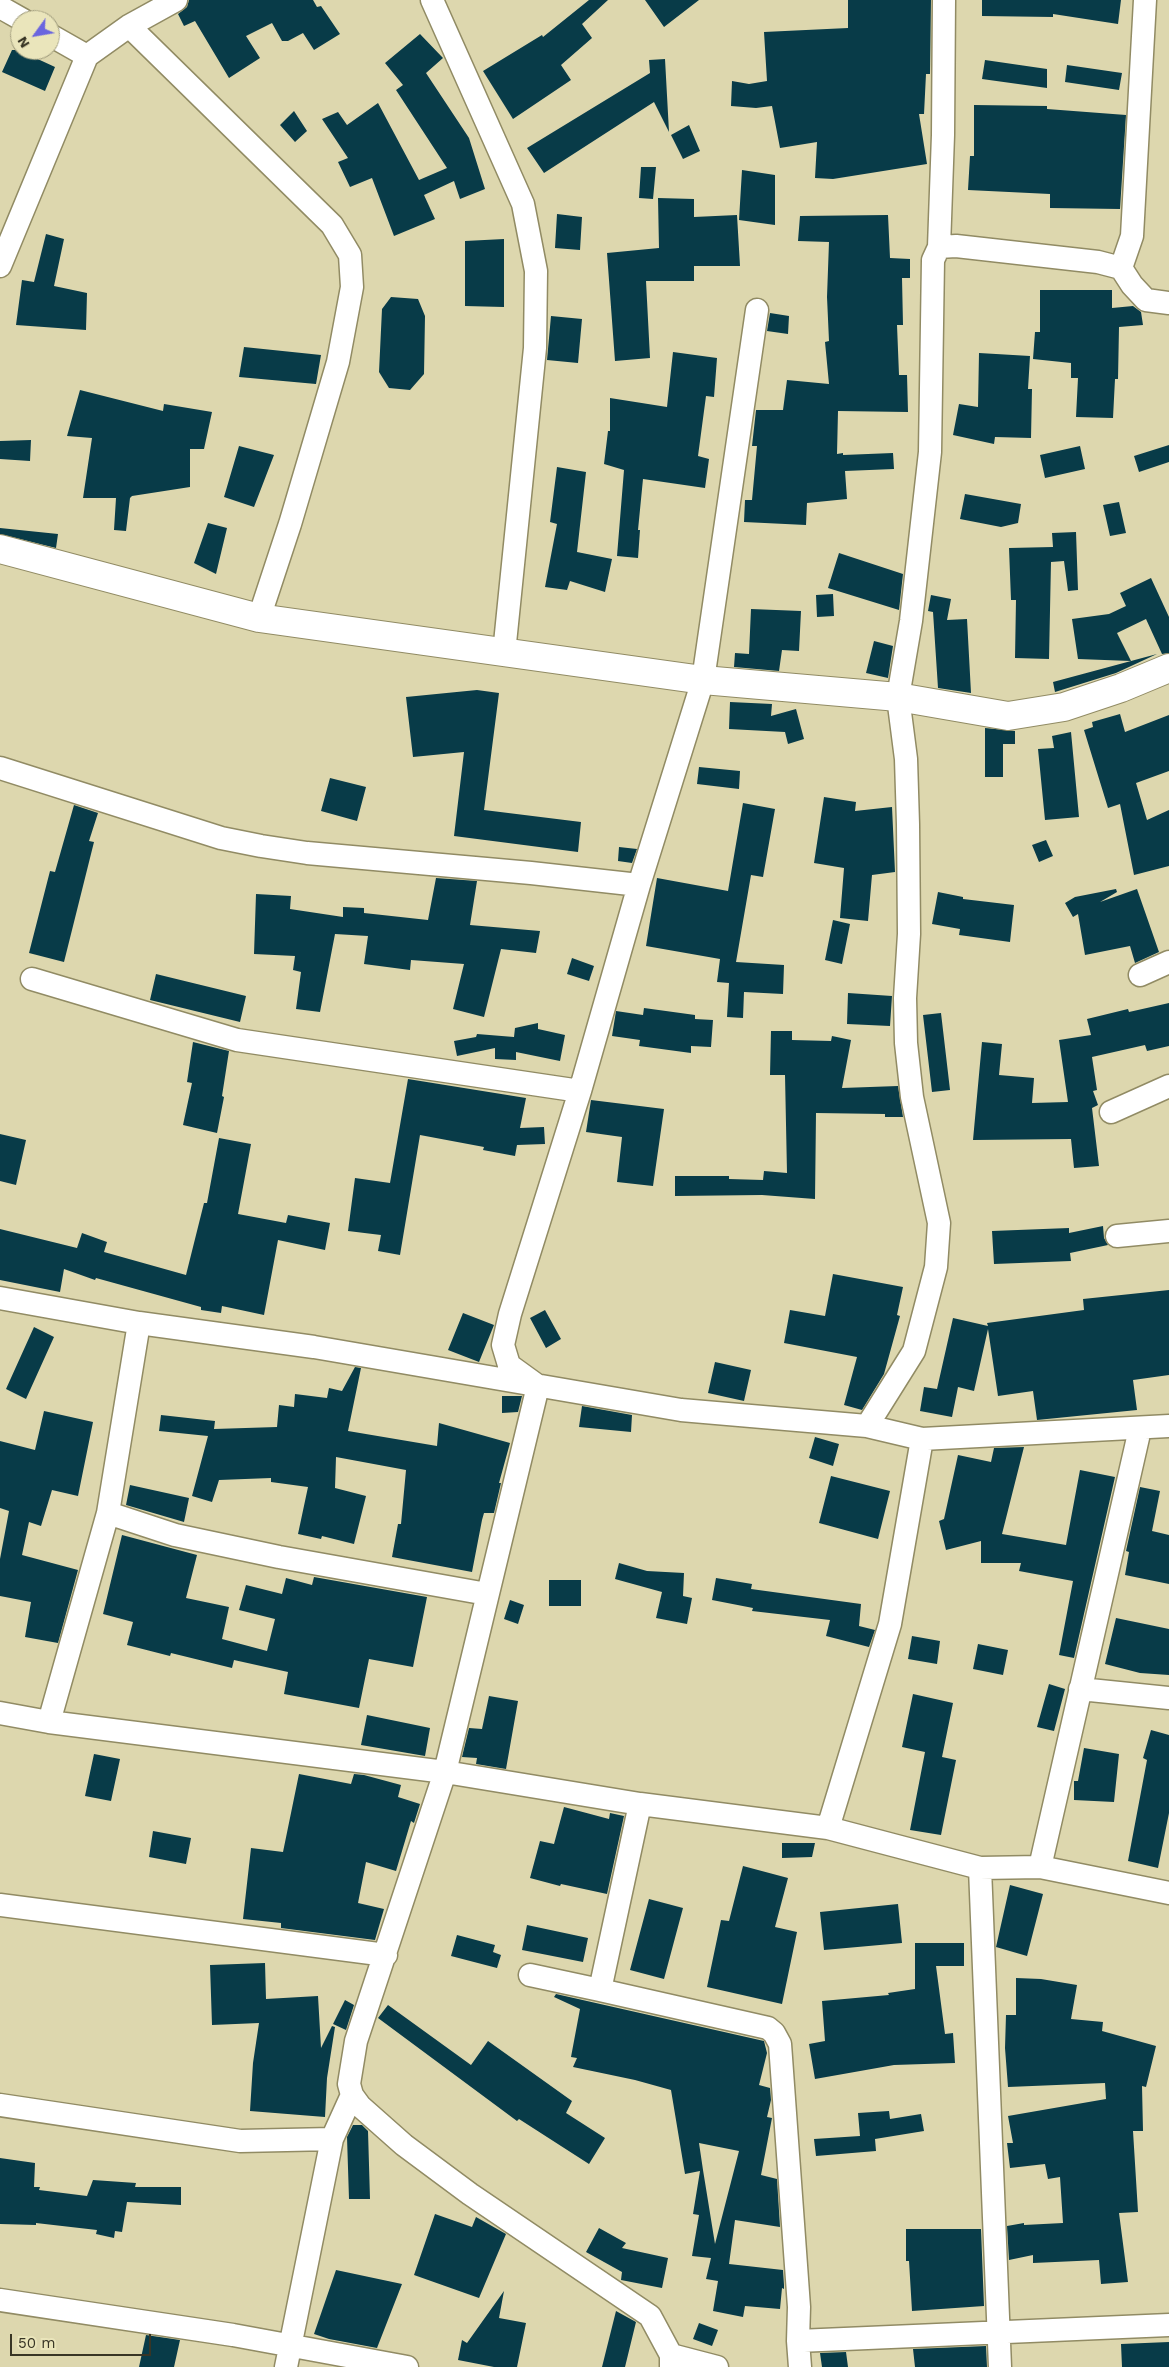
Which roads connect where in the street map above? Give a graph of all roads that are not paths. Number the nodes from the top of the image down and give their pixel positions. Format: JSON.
{"nodes":[{"id":1,"x":176,"y":0,"type":"edge"},
{"id":2,"x":432,"y":0,"type":"edge"},
{"id":3,"x":944,"y":0,"type":"edge"},
{"id":4,"x":1145,"y":0,"type":"edge"},
{"id":5,"x":129,"y":26,"type":"junction"},
{"id":6,"x":60,"y":41,"type":"edge"},
{"id":7,"x":87,"y":56,"type":"junction"},
{"id":8,"x":939,"y":247,"type":"junction"},
{"id":9,"x":0,"y":266,"type":"edge"},
{"id":10,"x":1121,"y":268,"type":"junction"},
{"id":11,"x":1169,"y":303,"type":"edge"},
{"id":12,"x":757,"y":310,"type":"dead end"},
{"id":13,"x":0,"y":549,"type":"edge"},
{"id":14,"x":259,"y":618,"type":"junction"},
{"id":15,"x":504,"y":653,"type":"junction"},
{"id":16,"x":1169,"y":668,"type":"edge"},
{"id":17,"x":703,"y":680,"type":"junction"},
{"id":18,"x":898,"y":697,"type":"junction"},
{"id":19,"x":0,"y":768,"type":"edge"},
{"id":20,"x":639,"y":885,"type":"junction"},
{"id":21,"x":1169,"y":962,"type":"edge"},
{"id":22,"x":1140,"y":974,"type":"dead end"},
{"id":23,"x":32,"y":979,"type":"dead end"},
{"id":24,"x":1169,"y":1086,"type":"edge"},
{"id":25,"x":580,"y":1091,"type":"junction"},
{"id":26,"x":1111,"y":1112,"type":"dead end"},
{"id":27,"x":1169,"y":1231,"type":"edge"},
{"id":28,"x":1117,"y":1236,"type":"dead end"},
{"id":29,"x":0,"y":1298,"type":"edge"},
{"id":30,"x":139,"y":1323,"type":"junction"},
{"id":31,"x":538,"y":1386,"type":"junction"},
{"id":32,"x":867,"y":1426,"type":"junction"},
{"id":33,"x":1169,"y":1426,"type":"edge"},
{"id":34,"x":1140,"y":1429,"type":"junction"},
{"id":35,"x":922,"y":1439,"type":"junction"},
{"id":36,"x":108,"y":1513,"type":"junction"},
{"id":37,"x":487,"y":1594,"type":"junction"},
{"id":38,"x":1080,"y":1689,"type":"junction"},
{"id":39,"x":1169,"y":1698,"type":"edge"},
{"id":40,"x":0,"y":1713,"type":"edge"},
{"id":41,"x":50,"y":1722,"type":"junction"},
{"id":42,"x":445,"y":1772,"type":"junction"},
{"id":43,"x":640,"y":1804,"type":"junction"},
{"id":44,"x":828,"y":1828,"type":"junction"},
{"id":45,"x":1040,"y":1867,"type":"junction"},
{"id":46,"x":980,"y":1868,"type":"junction"},
{"id":47,"x":1169,"y":1893,"type":"edge"},
{"id":48,"x":0,"y":1905,"type":"edge"},
{"id":49,"x":386,"y":1955,"type":"junction"},
{"id":50,"x":530,"y":1975,"type":"dead end"},
{"id":51,"x":600,"y":1990,"type":"junction"},
{"id":52,"x":352,"y":2095,"type":"junction"},
{"id":53,"x":0,"y":2105,"type":"edge"},
{"id":54,"x":332,"y":2140,"type":"junction"},
{"id":55,"x":0,"y":2300,"type":"edge"},
{"id":56,"x":1169,"y":2325,"type":"edge"},
{"id":57,"x":998,"y":2334,"type":"junction"},
{"id":58,"x":798,"y":2341,"type":"junction"},
{"id":59,"x":291,"y":2345,"type":"junction"},
{"id":60,"x":671,"y":2361,"type":"edge"},
{"id":61,"x":286,"y":2367,"type":"edge"},
{"id":62,"x":408,"y":2367,"type":"edge"},
{"id":63,"x":717,"y":2367,"type":"edge"},
{"id":64,"x":800,"y":2367,"type":"edge"},
{"id":65,"x":1000,"y":2367,"type":"edge"}],
"edges":[{"from":1,"to":5,"type":"street"},
{"from":2,"to":15,"type":"street"},
{"from":3,"to":8,"type":"street"},
{"from":4,"to":10,"type":"street"},
{"from":5,"to":7,"type":"street"},
{"from":5,"to":14,"type":"street"},
{"from":6,"to":7,"type":"street"},
{"from":7,"to":9,"type":"street"},
{"from":8,"to":10,"type":"street"},
{"from":8,"to":18,"type":"street"},
{"from":10,"to":11,"type":"street"},
{"from":12,"to":17,"type":"street"},
{"from":13,"to":14,"type":"street"},
{"from":14,"to":15,"type":"street"},
{"from":15,"to":17,"type":"street"},
{"from":16,"to":18,"type":"street"},
{"from":17,"to":18,"type":"street"},
{"from":17,"to":20,"type":"street"},
{"from":18,"to":32,"type":"street"},
{"from":19,"to":20,"type":"street"},
{"from":20,"to":25,"type":"street"},
{"from":21,"to":22,"type":"street"},
{"from":23,"to":25,"type":"street"},
{"from":24,"to":26,"type":"street"},
{"from":25,"to":31,"type":"street"},
{"from":27,"to":28,"type":"street"},
{"from":29,"to":30,"type":"street"},
{"from":30,"to":31,"type":"street"},
{"from":30,"to":36,"type":"street"},
{"from":31,"to":32,"type":"street"},
{"from":31,"to":37,"type":"street"},
{"from":32,"to":35,"type":"street"},
{"from":33,"to":34,"type":"street"},
{"from":34,"to":35,"type":"street"},
{"from":34,"to":38,"type":"street"},
{"from":35,"to":44,"type":"street"},
{"from":36,"to":37,"type":"street"},
{"from":36,"to":41,"type":"street"},
{"from":37,"to":42,"type":"street"},
{"from":38,"to":39,"type":"street"},
{"from":38,"to":45,"type":"street"},
{"from":40,"to":41,"type":"street"},
{"from":41,"to":42,"type":"street"},
{"from":42,"to":43,"type":"street"},
{"from":42,"to":49,"type":"street"},
{"from":43,"to":44,"type":"street"},
{"from":43,"to":51,"type":"street"},
{"from":44,"to":46,"type":"street"},
{"from":45,"to":46,"type":"street"},
{"from":45,"to":47,"type":"street"},
{"from":46,"to":57,"type":"street"},
{"from":48,"to":49,"type":"street"},
{"from":49,"to":52,"type":"street"},
{"from":50,"to":51,"type":"street"},
{"from":51,"to":58,"type":"street"},
{"from":52,"to":54,"type":"street"},
{"from":52,"to":60,"type":"street"},
{"from":53,"to":54,"type":"street"},
{"from":54,"to":59,"type":"street"},
{"from":55,"to":59,"type":"street"},
{"from":56,"to":57,"type":"street"},
{"from":57,"to":58,"type":"street"},
{"from":57,"to":65,"type":"street"},
{"from":58,"to":64,"type":"street"},
{"from":59,"to":61,"type":"street"},
{"from":59,"to":62,"type":"street"},
{"from":60,"to":63,"type":"street"}]}
